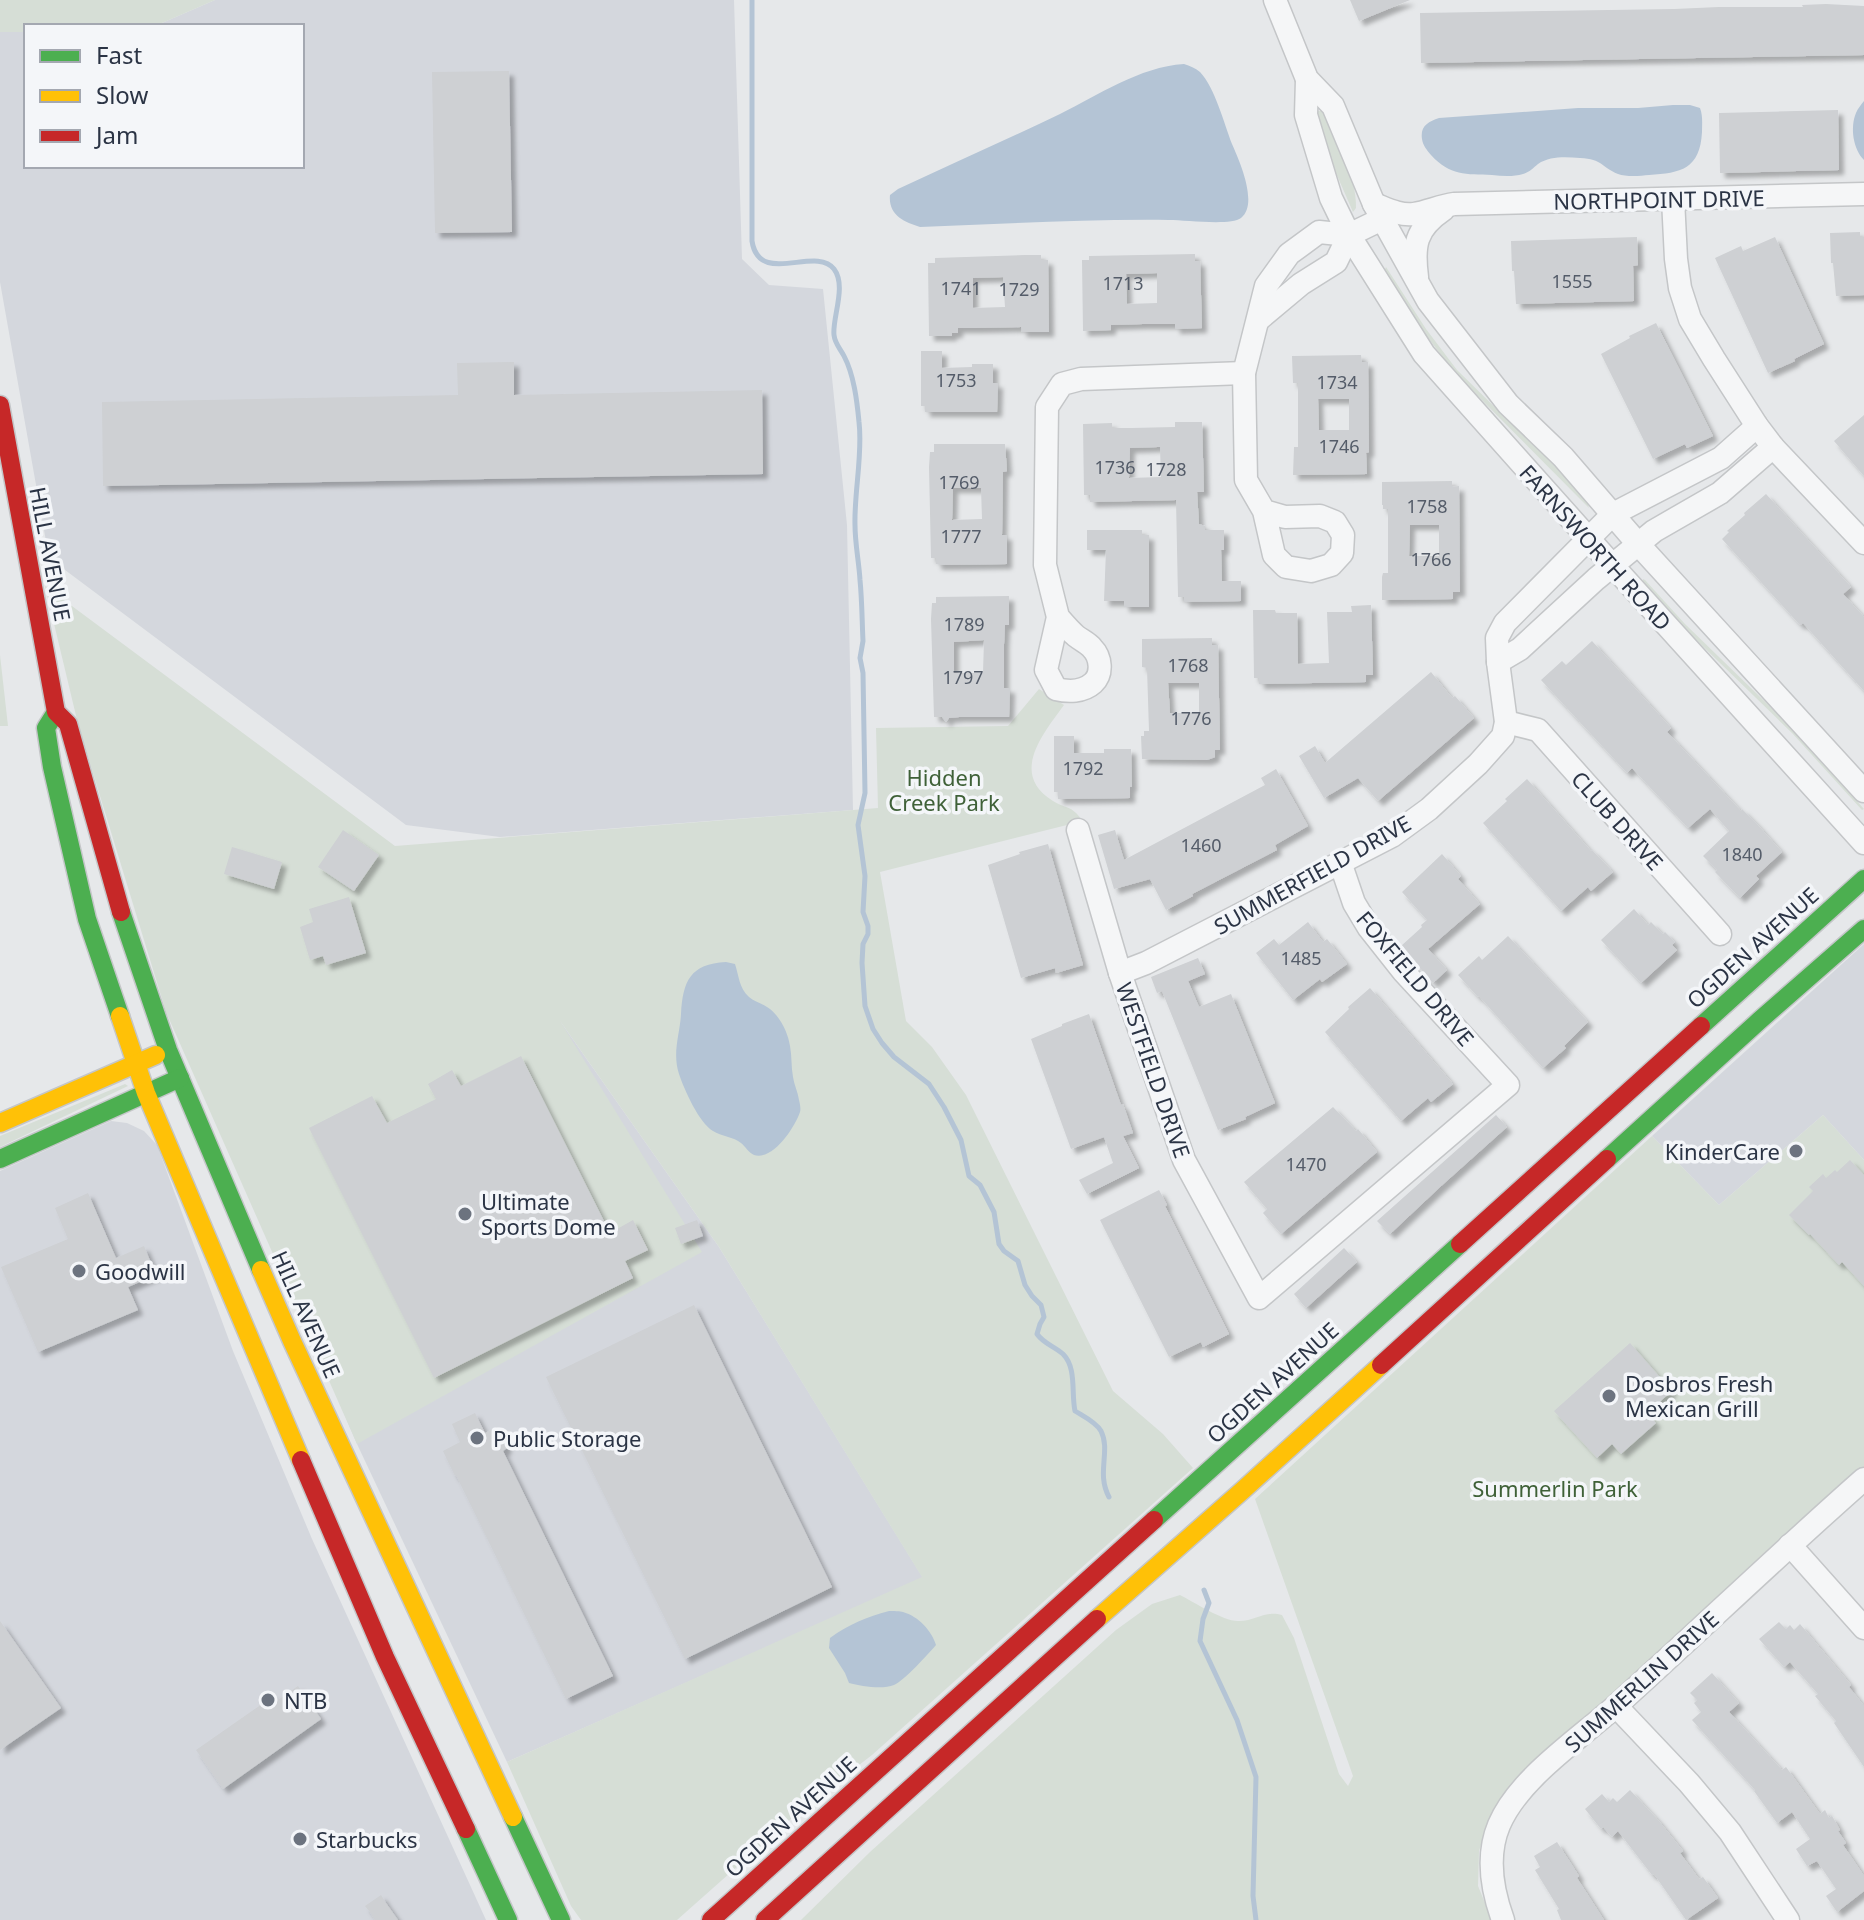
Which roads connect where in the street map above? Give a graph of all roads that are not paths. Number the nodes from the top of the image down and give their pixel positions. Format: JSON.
{"nodes":[{"id":1,"x":1275,"y":0,"type":"edge"},
{"id":2,"x":1307,"y":79,"type":"junction"},
{"id":3,"x":1864,"y":194,"type":"edge"},
{"id":4,"x":1673,"y":199,"type":"junction"},
{"id":5,"x":1454,"y":204,"type":"junction"},
{"id":6,"x":1378,"y":212,"type":"junction"},
{"id":7,"x":1349,"y":235,"type":"junction"},
{"id":8,"x":1418,"y":284,"type":"junction"},
{"id":9,"x":1258,"y":320,"type":"junction"},
{"id":10,"x":1244,"y":373,"type":"junction"},
{"id":11,"x":0,"y":405,"type":"edge"},
{"id":12,"x":1757,"y":426,"type":"junction"},
{"id":13,"x":1773,"y":447,"type":"junction"},
{"id":14,"x":1264,"y":511,"type":"dead end"},
{"id":15,"x":1613,"y":514,"type":"junction"},
{"id":16,"x":1589,"y":538,"type":"junction"},
{"id":17,"x":1864,"y":543,"type":"edge"},
{"id":18,"x":1639,"y":545,"type":"junction"},
{"id":19,"x":1613,"y":566,"type":"junction"},
{"id":20,"x":1058,"y":617,"type":"dead end"},
{"id":21,"x":1498,"y":662,"type":"junction"},
{"id":22,"x":56,"y":712,"type":"junction"},
{"id":23,"x":1506,"y":722,"type":"junction"},
{"id":24,"x":1864,"y":791,"type":"edge"},
{"id":25,"x":1078,"y":830,"type":"dead end"},
{"id":26,"x":1864,"y":843,"type":"edge"},
{"id":27,"x":1340,"y":862,"type":"junction"},
{"id":28,"x":1864,"y":879,"type":"edge"},
{"id":29,"x":1864,"y":929,"type":"edge"},
{"id":30,"x":1720,"y":934,"type":"dead end"},
{"id":31,"x":1120,"y":973,"type":"junction"},
{"id":32,"x":168,"y":1050,"type":"junction"},
{"id":33,"x":136,"y":1063,"type":"junction"},
{"id":34,"x":180,"y":1078,"type":"junction"},
{"id":35,"x":146,"y":1093,"type":"junction"},
{"id":36,"x":0,"y":1123,"type":"edge"},
{"id":37,"x":0,"y":1159,"type":"edge"},
{"id":38,"x":1259,"y":1298,"type":"joint"},
{"id":39,"x":1864,"y":1479,"type":"edge"},
{"id":40,"x":1790,"y":1545,"type":"junction"},
{"id":41,"x":347,"y":1567,"type":"junction"},
{"id":42,"x":370,"y":1579,"type":"dead end"},
{"id":43,"x":394,"y":1597,"type":"dead end"},
{"id":44,"x":424,"y":1624,"type":"junction"},
{"id":45,"x":1864,"y":1628,"type":"edge"},
{"id":46,"x":1616,"y":1706,"type":"junction"},
{"id":47,"x":508,"y":1920,"type":"edge"},
{"id":48,"x":561,"y":1920,"type":"edge"},
{"id":49,"x":711,"y":1920,"type":"edge"},
{"id":50,"x":765,"y":1920,"type":"edge"},
{"id":51,"x":1503,"y":1920,"type":"edge"},
{"id":52,"x":1788,"y":1920,"type":"edge"}],
"edges":[{"from":1,"to":2,"type":"street"},
{"from":2,"to":6,"type":"street","name":"FARNSWORTH ROAD"},
{"from":2,"to":7,"type":"street","name":"FARNSWORTH ROAD"},
{"from":3,"to":4,"type":"street","name":"NORTHPOINT DRIVE"},
{"from":4,"to":5,"type":"street","name":"NORTHPOINT DRIVE"},
{"from":4,"to":12,"type":"street"},
{"from":5,"to":6,"type":"street","name":"NORTHPOINT DRIVE"},
{"from":5,"to":8,"type":"street"},
{"from":6,"to":7,"type":"street"},
{"from":6,"to":8,"type":"street","name":"FARNSWORTH ROAD"},
{"from":7,"to":9,"type":"street"},
{"from":7,"to":9,"type":"street"},
{"from":7,"to":16,"type":"street","name":"FARNSWORTH ROAD"},
{"from":8,"to":15,"type":"street","name":"FARNSWORTH ROAD"},
{"from":9,"to":10,"type":"street"},
{"from":10,"to":14,"type":"street"},
{"from":10,"to":20,"type":"street"},
{"from":11,"to":22,"type":"main road","name":"HILL AVENUE"},
{"from":12,"to":13,"type":"street"},
{"from":12,"to":15,"type":"street"},
{"from":13,"to":17,"type":"street"},
{"from":13,"to":18,"type":"street"},
{"from":15,"to":16,"type":"street"},
{"from":15,"to":18,"type":"street","name":"FARNSWORTH ROAD"},
{"from":16,"to":19,"type":"street","name":"FARNSWORTH ROAD"},
{"from":16,"to":21,"type":"street"},
{"from":18,"to":19,"type":"street"},
{"from":18,"to":24,"type":"street","name":"FARNSWORTH ROAD"},
{"from":19,"to":21,"type":"street"},
{"from":19,"to":26,"type":"street","name":"FARNSWORTH ROAD"},
{"from":21,"to":23,"type":"street"},
{"from":22,"to":32,"type":"main road","name":"HILL AVENUE"},
{"from":22,"to":33,"type":"main road","name":"HILL AVENUE"},
{"from":23,"to":27,"type":"street","name":"SUMMERFIELD DRIVE"},
{"from":23,"to":30,"type":"street","name":"CLUB DRIVE"},
{"from":25,"to":31,"type":"street","name":"WESTFIELD DRIVE"},
{"from":27,"to":31,"type":"street","name":"SUMMERFIELD DRIVE"},
{"from":27,"to":38,"type":"street","name":"FOXFIELD DRIVE"},
{"from":28,"to":49,"type":"main road","name":"OGDEN AVENUE"},
{"from":29,"to":50,"type":"main road"},
{"from":31,"to":38,"type":"street","name":"WESTFIELD DRIVE"},
{"from":32,"to":33,"type":"main road"},
{"from":32,"to":34,"type":"main road","name":"HILL AVENUE"},
{"from":33,"to":35,"type":"main road","name":"HILL AVENUE"},
{"from":33,"to":36,"type":"main road"},
{"from":34,"to":35,"type":"main road"},
{"from":34,"to":44,"type":"main road","name":"HILL AVENUE"},
{"from":35,"to":37,"type":"main road"},
{"from":35,"to":41,"type":"main road","name":"HILL AVENUE"},
{"from":39,"to":40,"type":"street","name":"SUMMERLIN DRIVE"},
{"from":40,"to":45,"type":"street"},
{"from":40,"to":46,"type":"street","name":"SUMMERLIN DRIVE"},
{"from":41,"to":42,"type":"main road"},
{"from":41,"to":47,"type":"main road","name":"HILL AVENUE"},
{"from":43,"to":44,"type":"main road"},
{"from":44,"to":48,"type":"main road","name":"HILL AVENUE"},
{"from":46,"to":51,"type":"street","name":"SUMMERLIN DRIVE"},
{"from":46,"to":52,"type":"street"}]}
